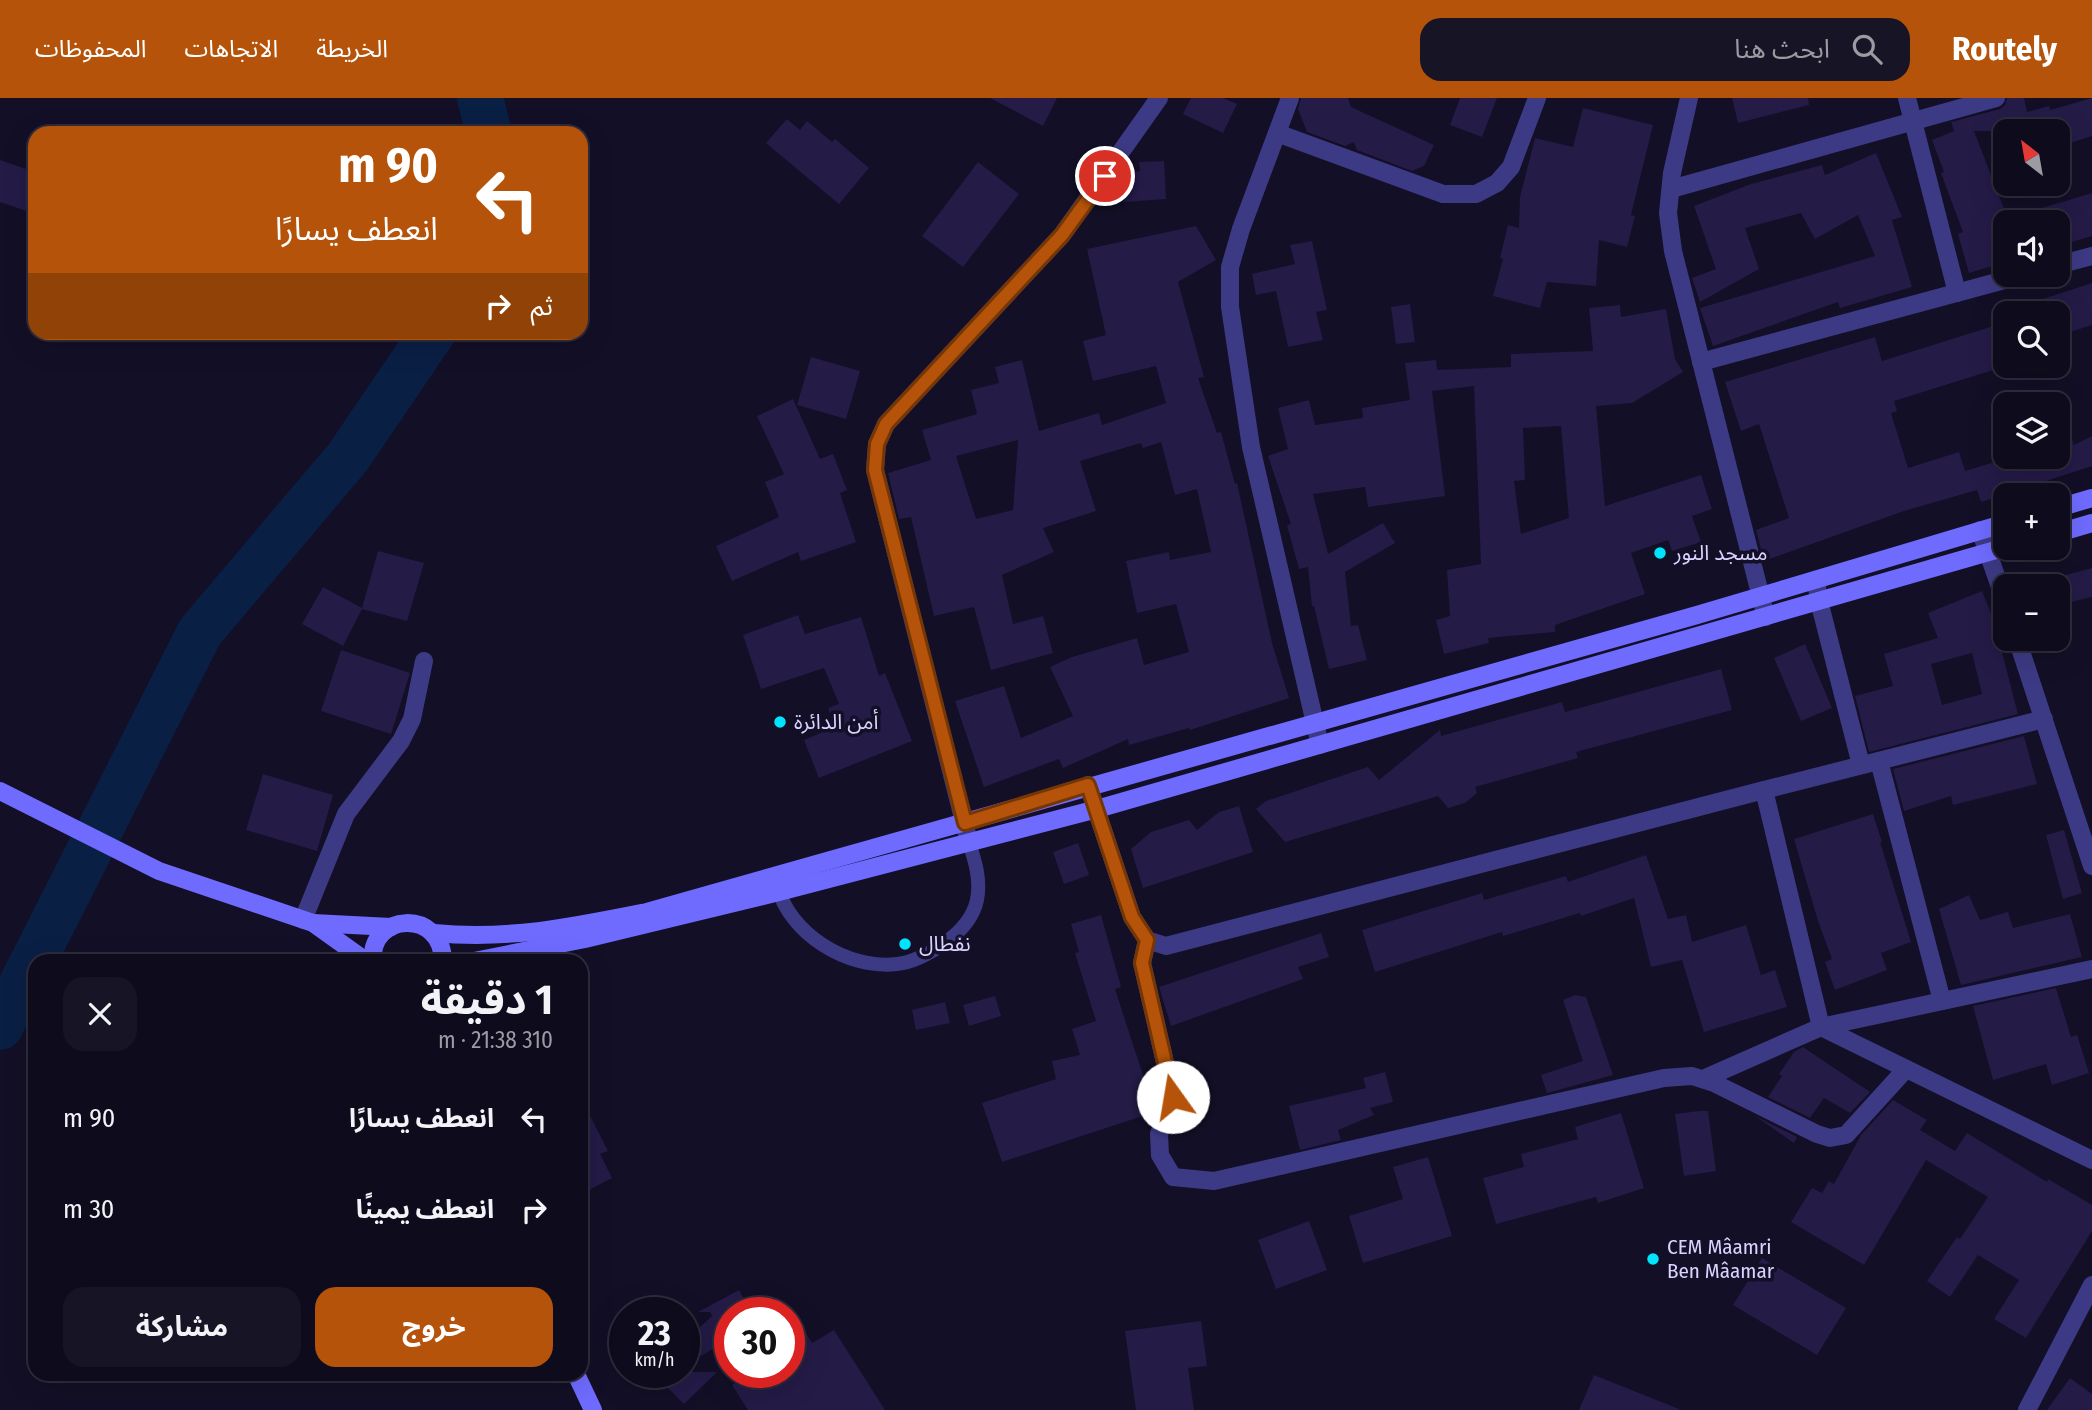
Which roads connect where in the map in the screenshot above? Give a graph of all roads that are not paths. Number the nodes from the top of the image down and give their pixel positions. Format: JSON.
{"nodes":[{"id":1,"x":1158,"y":98,"type":"edge"},
{"id":2,"x":1290,"y":98,"type":"edge"},
{"id":3,"x":1537,"y":98,"type":"edge"},
{"id":4,"x":1689,"y":98,"type":"edge"},
{"id":5,"x":1907,"y":98,"type":"edge"},
{"id":6,"x":1996,"y":98,"type":"edge"},
{"id":7,"x":1913,"y":122,"type":"junction"},
{"id":8,"x":1277,"y":133,"type":"junction"},
{"id":9,"x":1671,"y":189,"type":"junction"},
{"id":10,"x":2092,"y":256,"type":"edge"},
{"id":11,"x":2070,"y":262,"type":"edge"},
{"id":12,"x":1993,"y":283,"type":"edge"},
{"id":13,"x":1957,"y":293,"type":"junction"},
{"id":14,"x":1701,"y":362,"type":"junction"},
{"id":15,"x":2092,"y":498,"type":"edge"},
{"id":16,"x":2070,"y":504,"type":"edge"},
{"id":17,"x":2092,"y":523,"type":"edge"},
{"id":18,"x":1993,"y":526,"type":"edge"},
{"id":19,"x":2070,"y":529,"type":"edge"},
{"id":20,"x":1980,"y":530,"type":"junction"},
{"id":21,"x":1993,"y":545,"type":"edge"},
{"id":22,"x":1993,"y":551,"type":"edge"},
{"id":23,"x":1816,"y":580,"type":"junction"},
{"id":24,"x":1761,"y":596,"type":"junction"},
{"id":25,"x":1819,"y":601,"type":"junction"},
{"id":26,"x":1766,"y":617,"type":"junction"},
{"id":27,"x":2021,"y":651,"type":"edge"},
{"id":28,"x":424,"y":662,"type":"dead end"},
{"id":29,"x":2044,"y":719,"type":"junction"},
{"id":30,"x":1315,"y":722,"type":"junction"},
{"id":31,"x":1320,"y":746,"type":"junction"},
{"id":32,"x":1870,"y":763,"type":"junction"},
{"id":33,"x":1088,"y":785,"type":"junction"},
{"id":34,"x":1764,"y":790,"type":"junction"},
{"id":35,"x":0,"y":791,"type":"edge"},
{"id":36,"x":1097,"y":809,"type":"junction"},
{"id":37,"x":965,"y":823,"type":"junction"},
{"id":38,"x":969,"y":842,"type":"junction"},
{"id":39,"x":2092,"y":866,"type":"edge"},
{"id":40,"x":777,"y":884,"type":"junction"},
{"id":41,"x":308,"y":921,"type":"junction"},
{"id":42,"x":391,"y":927,"type":"junction"},
{"id":43,"x":585,"y":932,"type":"junction"},
{"id":44,"x":433,"y":933,"type":"junction"},
{"id":45,"x":1147,"y":940,"type":"junction"},
{"id":46,"x":356,"y":954,"type":"edge"},
{"id":47,"x":374,"y":954,"type":"edge"},
{"id":48,"x":442,"y":954,"type":"edge"},
{"id":49,"x":501,"y":954,"type":"edge"},
{"id":50,"x":2092,"y":969,"type":"edge"},
{"id":51,"x":1942,"y":1001,"type":"junction"},
{"id":52,"x":1821,"y":1027,"type":"junction"},
{"id":53,"x":1906,"y":1069,"type":"junction"},
{"id":54,"x":1703,"y":1079,"type":"junction"},
{"id":55,"x":2092,"y":1160,"type":"edge"},
{"id":56,"x":2092,"y":1285,"type":"edge"},
{"id":57,"x":579,"y":1381,"type":"edge"},
{"id":58,"x":593,"y":1410,"type":"edge"},
{"id":59,"x":2027,"y":1410,"type":"edge"}],
"edges":[{"from":1,"to":37,"type":"street"},
{"from":2,"to":8,"type":"street"},
{"from":3,"to":8,"type":"street"},
{"from":4,"to":9,"type":"street"},
{"from":5,"to":7,"type":"street"},
{"from":6,"to":7,"type":"street"},
{"from":7,"to":9,"type":"street"},
{"from":7,"to":13,"type":"street"},
{"from":8,"to":30,"type":"street"},
{"from":9,"to":14,"type":"street"},
{"from":10,"to":11,"type":"street"},
{"from":12,"to":13,"type":"street"},
{"from":13,"to":14,"type":"street"},
{"from":14,"to":24,"type":"street"},
{"from":15,"to":16,"type":"main road"},
{"from":17,"to":19,"type":"main road"},
{"from":18,"to":20,"type":"main road"},
{"from":20,"to":21,"type":"street"},
{"from":20,"to":23,"type":"main road"},
{"from":22,"to":25,"type":"main road"},
{"from":23,"to":24,"type":"main road"},
{"from":23,"to":25,"type":"street"},
{"from":24,"to":26,"type":"street"},
{"from":24,"to":30,"type":"main road"},
{"from":25,"to":26,"type":"main road"},
{"from":25,"to":32,"type":"street"},
{"from":26,"to":31,"type":"main road"},
{"from":27,"to":29,"type":"street"},
{"from":28,"to":41,"type":"street"},
{"from":29,"to":32,"type":"street"},
{"from":29,"to":39,"type":"street"},
{"from":30,"to":31,"type":"street"},
{"from":30,"to":33,"type":"main road"},
{"from":31,"to":36,"type":"main road"},
{"from":32,"to":34,"type":"street"},
{"from":32,"to":51,"type":"street"},
{"from":33,"to":36,"type":"street"},
{"from":33,"to":37,"type":"main road"},
{"from":34,"to":45,"type":"street"},
{"from":34,"to":52,"type":"street"},
{"from":35,"to":41,"type":"main road"},
{"from":36,"to":38,"type":"main road"},
{"from":36,"to":45,"type":"street"},
{"from":37,"to":38,"type":"street"},
{"from":37,"to":40,"type":"main road"},
{"from":38,"to":40,"type":"main road"},
{"from":38,"to":40,"type":"lane"},
{"from":40,"to":43,"type":"main road"},
{"from":41,"to":42,"type":"main road"},
{"from":41,"to":46,"type":"main road"},
{"from":42,"to":44,"type":"main road"},
{"from":42,"to":47,"type":"main road"},
{"from":43,"to":44,"type":"main road"},
{"from":43,"to":49,"type":"main road"},
{"from":44,"to":48,"type":"main road"},
{"from":45,"to":54,"type":"street"},
{"from":50,"to":51,"type":"street"},
{"from":51,"to":52,"type":"street"},
{"from":52,"to":53,"type":"street"},
{"from":52,"to":54,"type":"street"},
{"from":53,"to":54,"type":"street"},
{"from":53,"to":55,"type":"street"},
{"from":56,"to":59,"type":"street"},
{"from":57,"to":58,"type":"main road"}]}
